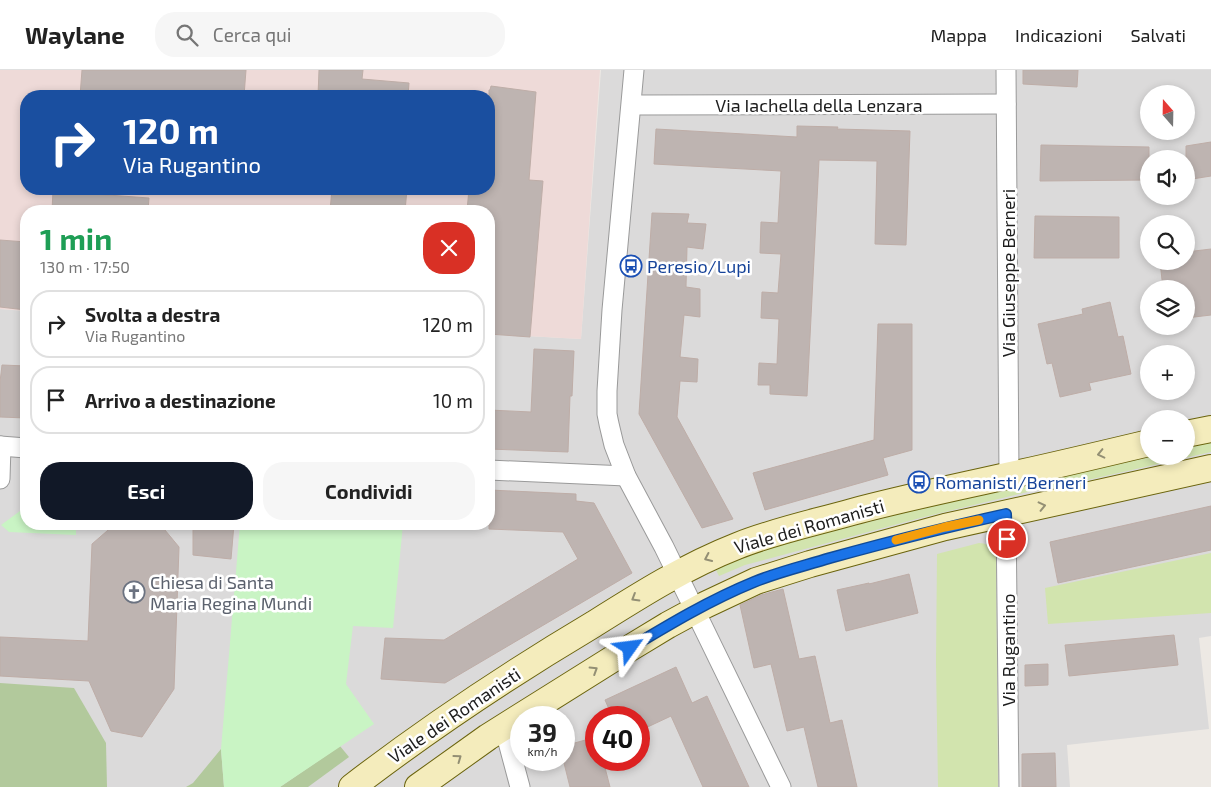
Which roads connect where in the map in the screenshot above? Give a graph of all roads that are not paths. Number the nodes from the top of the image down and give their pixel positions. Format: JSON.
{"nodes":[{"id":1,"x":634,"y":70,"type":"edge"},
{"id":2,"x":1006,"y":70,"type":"edge"},
{"id":3,"x":1006,"y":104,"type":"junction"},
{"id":4,"x":632,"y":105,"type":"junction"},
{"id":5,"x":1211,"y":428,"type":"edge"},
{"id":6,"x":1195,"y":432,"type":"edge"},
{"id":7,"x":1140,"y":445,"type":"edge"},
{"id":8,"x":0,"y":446,"type":"edge"},
{"id":9,"x":20,"y":448,"type":"edge"},
{"id":10,"x":1211,"y":468,"type":"edge"},
{"id":11,"x":495,"y":470,"type":"edge"},
{"id":12,"x":1009,"y":475,"type":"junction"},
{"id":13,"x":626,"y":476,"type":"junction"},
{"id":14,"x":0,"y":479,"type":"edge"},
{"id":15,"x":1006,"y":514,"type":"junction"},
{"id":16,"x":677,"y":574,"type":"junction"},
{"id":17,"x":695,"y":610,"type":"junction"},
{"id":18,"x":504,"y":727,"type":"junction"},
{"id":19,"x":352,"y":787,"type":"edge"},
{"id":20,"x":418,"y":787,"type":"edge"},
{"id":21,"x":520,"y":787,"type":"edge"},
{"id":22,"x":781,"y":787,"type":"edge"},
{"id":23,"x":1009,"y":787,"type":"edge"}],
"edges":[{"from":1,"to":4,"type":"street"},
{"from":2,"to":3,"type":"street","name":"Via Giuseppe Berneri"},
{"from":3,"to":4,"type":"street","name":"Via Iachella della Lenzara"},
{"from":3,"to":12,"type":"street","name":"Via Giuseppe Berneri"},
{"from":4,"to":13,"type":"street"},
{"from":5,"to":6,"type":"street"},
{"from":7,"to":12,"type":"street","name":"Viale dei Romanisti","one_way":true},
{"from":8,"to":9,"type":"street"},
{"from":8,"to":14,"type":"street"},
{"from":15,"to":10,"type":"street","name":"Viale dei Romanisti","one_way":true},
{"from":11,"to":13,"type":"street"},
{"from":12,"to":16,"type":"street","name":"Viale dei Romanisti","one_way":true},
{"from":13,"to":16,"type":"street"},
{"from":15,"to":17,"type":"street","name":"Viale dei Romanisti"},
{"from":15,"to":23,"type":"street","name":"Via Rugantino"},
{"from":16,"to":17,"type":"street"},
{"from":16,"to":19,"type":"street","name":"Viale dei Romanisti","one_way":true},
{"from":18,"to":17,"type":"street","name":"Viale dei Romanisti","one_way":true},
{"from":17,"to":22,"type":"street"},
{"from":20,"to":18,"type":"street","name":"Viale dei Romanisti","one_way":true},
{"from":18,"to":21,"type":"street"}]}
